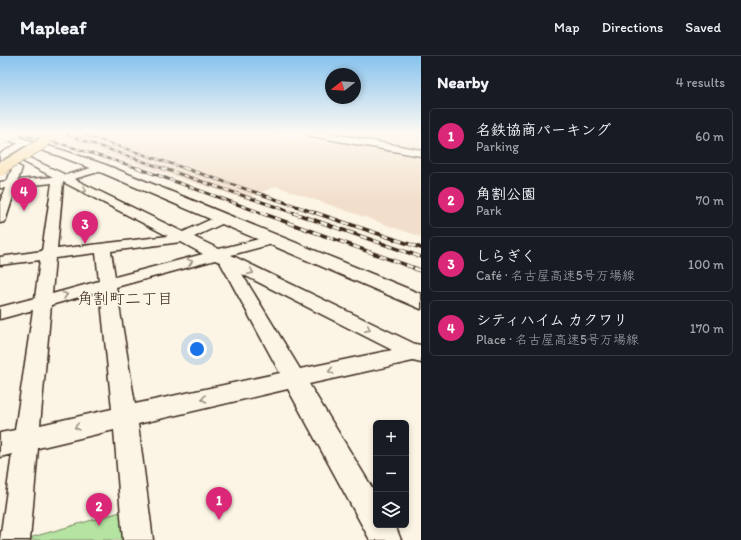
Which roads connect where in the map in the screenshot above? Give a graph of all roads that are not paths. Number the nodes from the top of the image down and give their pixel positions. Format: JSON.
{"nodes":[{"id":1,"x":12,"y":156,"type":"edge"},
{"id":2,"x":22,"y":156,"type":"edge"},
{"id":3,"x":26,"y":156,"type":"edge"},
{"id":4,"x":76,"y":156,"type":"edge"},
{"id":5,"x":0,"y":163,"type":"edge"},
{"id":6,"x":17,"y":163,"type":"junction"},
{"id":7,"x":102,"y":168,"type":"junction"},
{"id":8,"x":0,"y":169,"type":"edge"},
{"id":9,"x":0,"y":173,"type":"edge"},
{"id":10,"x":61,"y":179,"type":"junction"},
{"id":11,"x":12,"y":184,"type":"junction"},
{"id":12,"x":0,"y":185,"type":"edge"},
{"id":13,"x":0,"y":219,"type":"edge"},
{"id":14,"x":222,"y":219,"type":"junction"},
{"id":15,"x":182,"y":238,"type":"junction"},
{"id":16,"x":271,"y":240,"type":"junction"},
{"id":17,"x":103,"y":248,"type":"junction"},
{"id":18,"x":49,"y":255,"type":"junction"},
{"id":19,"x":222,"y":257,"type":"junction"},
{"id":20,"x":0,"y":261,"type":"edge"},
{"id":21,"x":108,"y":283,"type":"junction"},
{"id":22,"x":43,"y":301,"type":"junction"},
{"id":23,"x":421,"y":302,"type":"edge"},
{"id":24,"x":0,"y":313,"type":"edge"},
{"id":25,"x":419,"y":352,"type":"edge"},
{"id":26,"x":294,"y":379,"type":"junction"},
{"id":27,"x":125,"y":416,"type":"junction"},
{"id":28,"x":26,"y":439,"type":"junction"},
{"id":29,"x":0,"y":445,"type":"edge"},
{"id":30,"x":373,"y":517,"type":"edge"},
{"id":31,"x":380,"y":528,"type":"edge"},
{"id":32,"x":14,"y":540,"type":"edge"},
{"id":33,"x":138,"y":540,"type":"edge"},
{"id":34,"x":386,"y":540,"type":"edge"}],
"edges":[{"from":1,"to":5,"type":"highway"},
{"from":2,"to":8,"type":"highway","bridge":true},
{"from":3,"to":6,"type":"street"},
{"from":4,"to":7,"type":"street"},
{"from":5,"to":6,"type":"street"},
{"from":6,"to":9,"type":"street"},
{"from":6,"to":10,"type":"street"},
{"from":6,"to":11,"type":"street"},
{"from":7,"to":10,"type":"street"},
{"from":7,"to":14,"type":"street"},
{"from":10,"to":11,"type":"street"},
{"from":10,"to":15,"type":"street","one_way":true},
{"from":10,"to":18,"type":"street"},
{"from":11,"to":12,"type":"street"},
{"from":11,"to":13,"type":"street"},
{"from":14,"to":15,"type":"street"},
{"from":14,"to":16,"type":"street"},
{"from":15,"to":17,"type":"street"},
{"from":15,"to":19,"type":"street"},
{"from":16,"to":19,"type":"street"},
{"from":16,"to":23,"type":"street"},
{"from":17,"to":18,"type":"street"},
{"from":17,"to":21,"type":"street"},
{"from":18,"to":20,"type":"street"},
{"from":18,"to":22,"type":"street"},
{"from":21,"to":19,"type":"street","one_way":true},
{"from":19,"to":25,"type":"street","one_way":true},
{"from":19,"to":26,"type":"street"},
{"from":22,"to":21,"type":"street","one_way":true},
{"from":21,"to":27,"type":"street"},
{"from":22,"to":24,"type":"street"},
{"from":22,"to":28,"type":"street"},
{"from":25,"to":26,"type":"street","one_way":true},
{"from":26,"to":27,"type":"street","one_way":true},
{"from":26,"to":30,"type":"street"},
{"from":27,"to":28,"type":"street","one_way":true},
{"from":27,"to":33,"type":"street"},
{"from":28,"to":29,"type":"street"},
{"from":28,"to":32,"type":"street"},
{"from":31,"to":34,"type":"street"}]}
